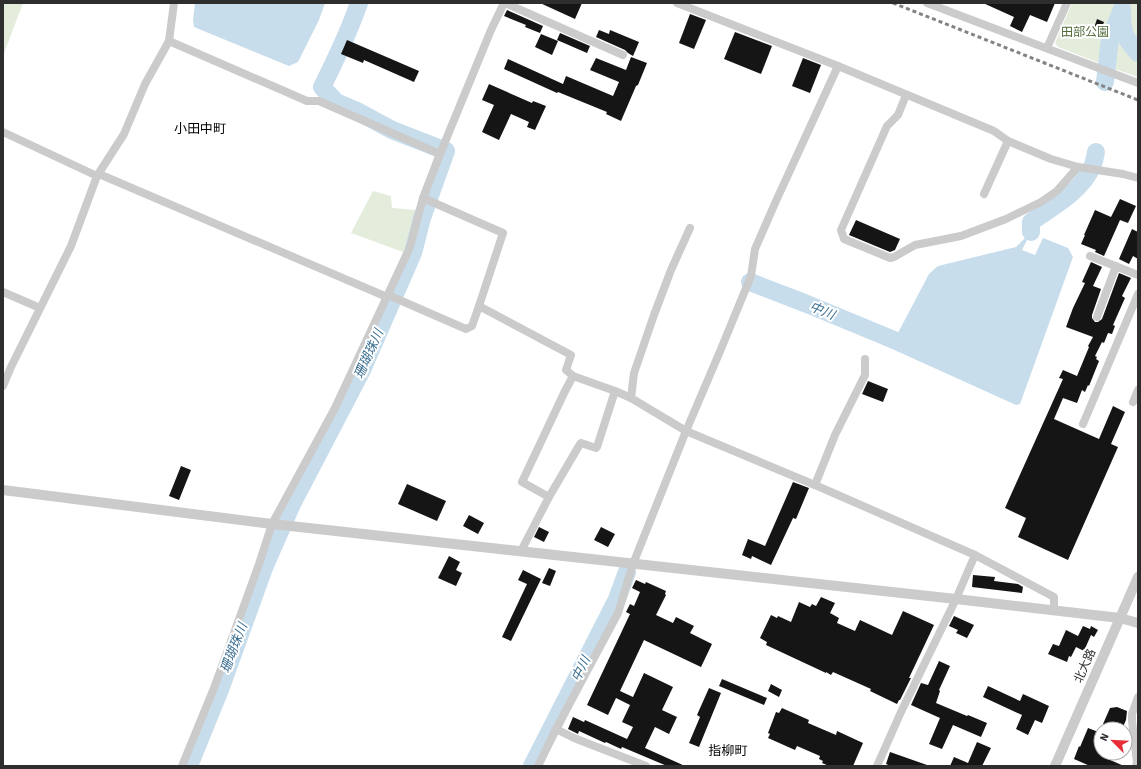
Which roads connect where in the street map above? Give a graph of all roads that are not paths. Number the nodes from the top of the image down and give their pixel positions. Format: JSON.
{"nodes":[{"id":1,"x":174,"y":3,"type":"edge"},
{"id":2,"x":504,"y":3,"type":"edge"},
{"id":3,"x":677,"y":3,"type":"edge"},
{"id":4,"x":927,"y":3,"type":"edge"},
{"id":5,"x":1067,"y":3,"type":"edge"},
{"id":6,"x":170,"y":41,"type":"junction"},
{"id":7,"x":1047,"y":48,"type":"junction"},
{"id":8,"x":623,"y":55,"type":"dead end"},
{"id":9,"x":838,"y":66,"type":"junction"},
{"id":10,"x":1138,"y":83,"type":"edge"},
{"id":11,"x":906,"y":95,"type":"junction"},
{"id":12,"x":3,"y":132,"type":"edge"},
{"id":13,"x":1008,"y":141,"type":"junction"},
{"id":14,"x":440,"y":154,"type":"junction"},
{"id":15,"x":1078,"y":167,"type":"junction"},
{"id":16,"x":98,"y":175,"type":"junction"},
{"id":17,"x":1138,"y":178,"type":"edge"},
{"id":18,"x":984,"y":194,"type":"dead end"},
{"id":19,"x":423,"y":198,"type":"junction"},
{"id":20,"x":690,"y":228,"type":"dead end"},
{"id":21,"x":1090,"y":256,"type":"dead end"},
{"id":22,"x":1116,"y":266,"type":"junction"},
{"id":23,"x":1138,"y":275,"type":"edge"},
{"id":24,"x":3,"y":292,"type":"edge"},
{"id":25,"x":1138,"y":294,"type":"edge"},
{"id":26,"x":388,"y":296,"type":"junction"},
{"id":27,"x":479,"y":306,"type":"junction"},
{"id":28,"x":40,"y":308,"type":"junction"},
{"id":29,"x":1097,"y":317,"type":"dead end"},
{"id":30,"x":865,"y":359,"type":"dead end"},
{"id":31,"x":573,"y":376,"type":"junction"},
{"id":32,"x":3,"y":386,"type":"edge"},
{"id":33,"x":1138,"y":390,"type":"edge"},
{"id":34,"x":615,"y":391,"type":"junction"},
{"id":35,"x":631,"y":398,"type":"junction"},
{"id":36,"x":1133,"y":402,"type":"dead end"},
{"id":37,"x":1083,"y":424,"type":"dead end"},
{"id":38,"x":686,"y":430,"type":"junction"},
{"id":39,"x":815,"y":485,"type":"junction"},
{"id":40,"x":3,"y":490,"type":"edge"},
{"id":41,"x":549,"y":497,"type":"junction"},
{"id":42,"x":272,"y":524,"type":"junction"},
{"id":43,"x":521,"y":551,"type":"junction"},
{"id":44,"x":975,"y":555,"type":"junction"},
{"id":45,"x":633,"y":564,"type":"junction"},
{"id":46,"x":1138,"y":577,"type":"edge"},
{"id":47,"x":956,"y":599,"type":"junction"},
{"id":48,"x":1054,"y":611,"type":"junction"},
{"id":49,"x":1120,"y":618,"type":"junction"},
{"id":50,"x":1138,"y":623,"type":"edge"},
{"id":51,"x":1138,"y":697,"type":"edge"},
{"id":52,"x":556,"y":729,"type":"junction"},
{"id":53,"x":182,"y":766,"type":"edge"},
{"id":54,"x":538,"y":766,"type":"edge"},
{"id":55,"x":646,"y":766,"type":"edge"},
{"id":56,"x":877,"y":766,"type":"edge"},
{"id":57,"x":1055,"y":766,"type":"edge"},
{"id":58,"x":1136,"y":766,"type":"edge"}],
"edges":[{"from":1,"to":6,"type":"street"},
{"from":2,"to":8,"type":"street"},
{"from":2,"to":14,"type":"street"},
{"from":3,"to":9,"type":"street"},
{"from":4,"to":7,"type":"street"},
{"from":5,"to":7,"type":"street"},
{"from":6,"to":14,"type":"street"},
{"from":6,"to":16,"type":"street"},
{"from":7,"to":10,"type":"street"},
{"from":9,"to":11,"type":"street"},
{"from":9,"to":38,"type":"street"},
{"from":11,"to":13,"type":"street"},
{"from":11,"to":15,"type":"street"},
{"from":12,"to":16,"type":"street"},
{"from":13,"to":15,"type":"street"},
{"from":13,"to":18,"type":"street"},
{"from":14,"to":19,"type":"street"},
{"from":15,"to":17,"type":"street"},
{"from":16,"to":26,"type":"street"},
{"from":16,"to":28,"type":"street"},
{"from":19,"to":26,"type":"street"},
{"from":19,"to":27,"type":"street"},
{"from":20,"to":35,"type":"street"},
{"from":21,"to":22,"type":"street"},
{"from":22,"to":23,"type":"street"},
{"from":22,"to":29,"type":"street"},
{"from":24,"to":28,"type":"street"},
{"from":25,"to":37,"type":"street"},
{"from":26,"to":27,"type":"street"},
{"from":26,"to":42,"type":"street"},
{"from":27,"to":31,"type":"street"},
{"from":28,"to":32,"type":"street"},
{"from":30,"to":39,"type":"street"},
{"from":31,"to":34,"type":"street"},
{"from":31,"to":41,"type":"street"},
{"from":33,"to":36,"type":"street"},
{"from":34,"to":35,"type":"street"},
{"from":34,"to":41,"type":"street"},
{"from":35,"to":38,"type":"street"},
{"from":38,"to":39,"type":"street"},
{"from":38,"to":45,"type":"street"},
{"from":39,"to":44,"type":"street"},
{"from":40,"to":42,"type":"street"},
{"from":41,"to":43,"type":"street"},
{"from":42,"to":43,"type":"street"},
{"from":42,"to":53,"type":"street"},
{"from":43,"to":45,"type":"street"},
{"from":44,"to":47,"type":"street"},
{"from":44,"to":48,"type":"street"},
{"from":45,"to":47,"type":"street"},
{"from":45,"to":52,"type":"street"},
{"from":46,"to":49,"type":"street","name":"北大路"},
{"from":47,"to":48,"type":"street"},
{"from":47,"to":56,"type":"street"},
{"from":48,"to":49,"type":"street"},
{"from":49,"to":50,"type":"street"},
{"from":49,"to":57,"type":"street","name":"北大路"},
{"from":51,"to":58,"type":"street"},
{"from":52,"to":54,"type":"street"},
{"from":52,"to":55,"type":"street"}]}
